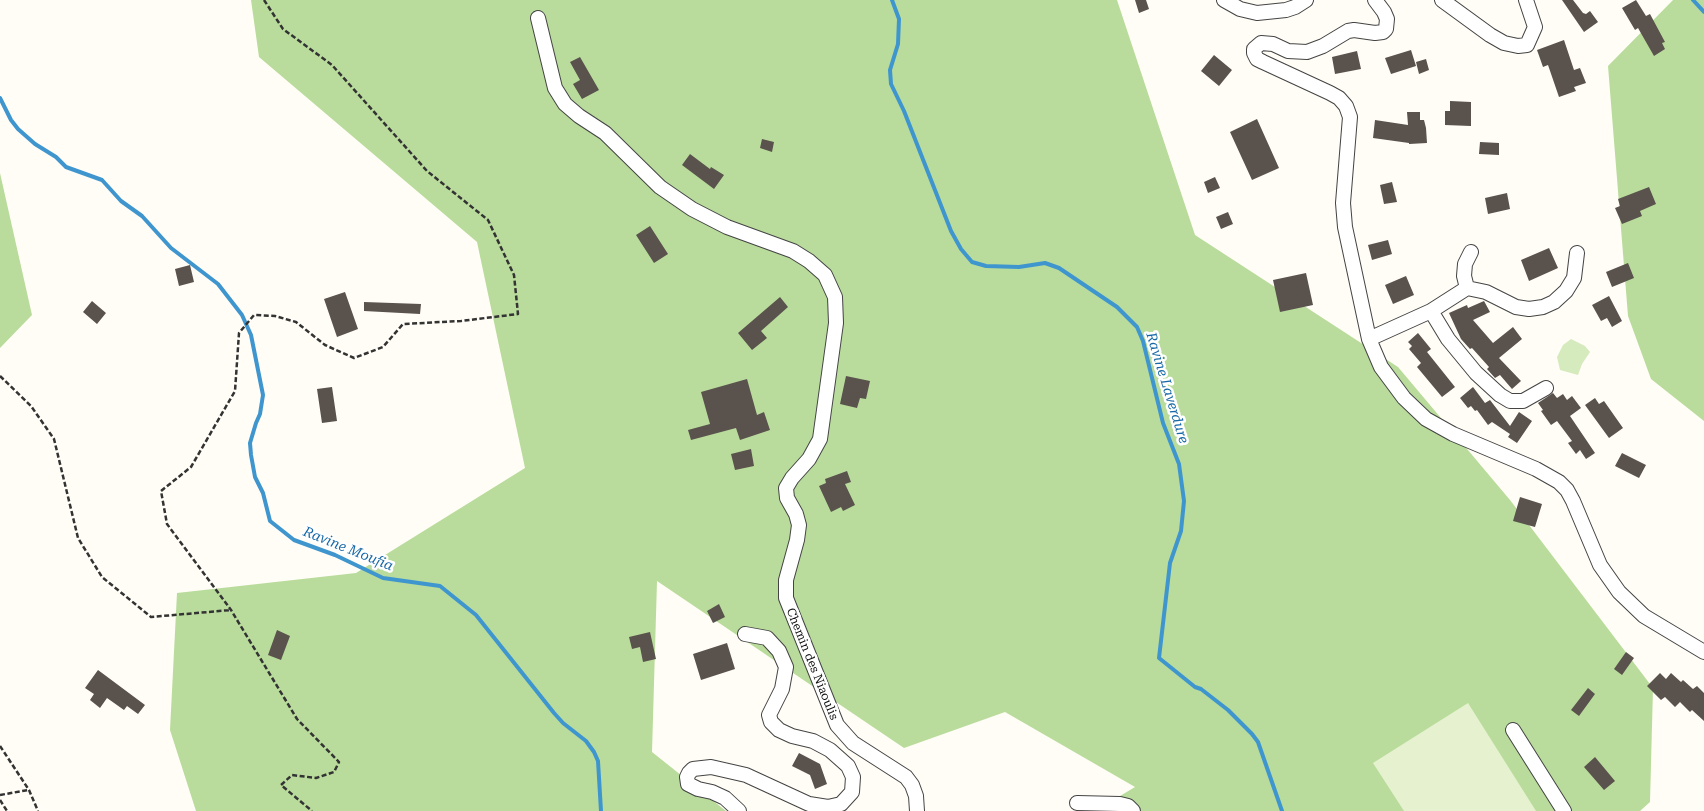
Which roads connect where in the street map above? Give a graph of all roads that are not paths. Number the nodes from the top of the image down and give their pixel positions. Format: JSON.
{"nodes":[{"id":1,"x":1224,"y":0,"type":"edge"},
{"id":2,"x":1306,"y":0,"type":"edge"},
{"id":3,"x":1375,"y":0,"type":"edge"},
{"id":4,"x":1442,"y":0,"type":"edge"},
{"id":5,"x":1526,"y":0,"type":"edge"},
{"id":6,"x":538,"y":18,"type":"dead end"},
{"id":7,"x":1470,"y":252,"type":"dead end"},
{"id":8,"x":1577,"y":253,"type":"dead end"},
{"id":9,"x":1467,"y":288,"type":"junction"},
{"id":10,"x":1431,"y":311,"type":"junction"},
{"id":11,"x":1368,"y":339,"type":"junction"},
{"id":12,"x":1546,"y":388,"type":"dead end"},
{"id":13,"x":745,"y":634,"type":"dead end"},
{"id":14,"x":1704,"y":652,"type":"edge"},
{"id":15,"x":1513,"y":730,"type":"dead end"},
{"id":16,"x":1077,"y":803,"type":"dead end"},
{"id":17,"x":739,"y":811,"type":"edge"},
{"id":18,"x":917,"y":811,"type":"edge"},
{"id":19,"x":1134,"y":811,"type":"edge"},
{"id":20,"x":1564,"y":811,"type":"edge"}],
"edges":[{"from":1,"to":2,"type":"street"},
{"from":3,"to":11,"type":"street"},
{"from":4,"to":5,"type":"street"},
{"from":6,"to":18,"type":"street","name":"Chemin des Niaoulis"},
{"from":7,"to":9,"type":"street"},
{"from":8,"to":9,"type":"street"},
{"from":9,"to":10,"type":"street"},
{"from":10,"to":11,"type":"street"},
{"from":10,"to":12,"type":"street"},
{"from":11,"to":14,"type":"street"},
{"from":13,"to":17,"type":"street","name":"Chemin des Niaoulis"},
{"from":15,"to":20,"type":"street"},
{"from":16,"to":19,"type":"street"}]}
